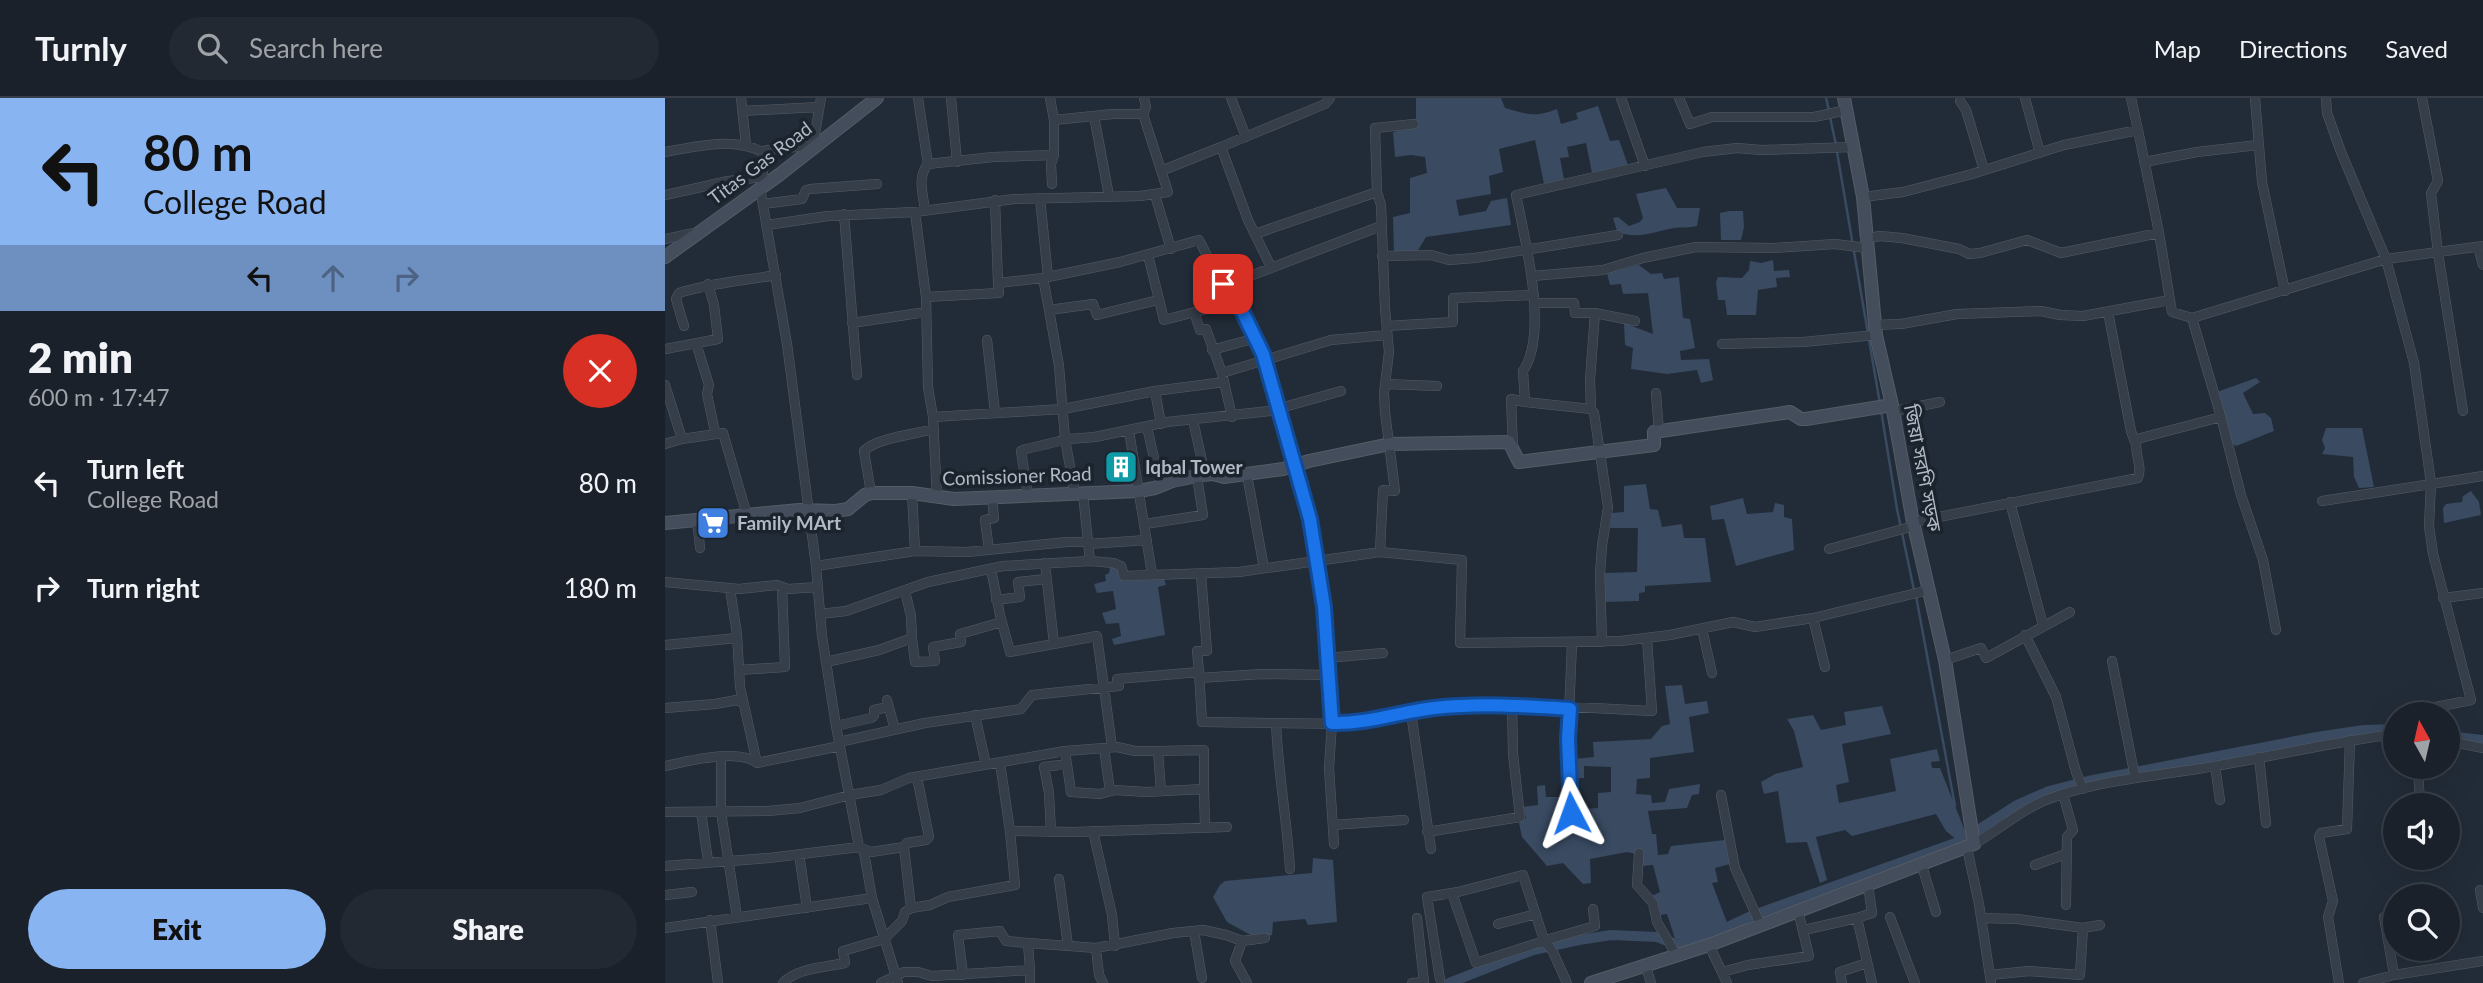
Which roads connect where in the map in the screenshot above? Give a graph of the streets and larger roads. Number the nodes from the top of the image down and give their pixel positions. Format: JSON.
{"nodes":[{"id":1,"x":741,"y":98,"type":"edge"},
{"id":2,"x":877,"y":98,"type":"edge"},
{"id":3,"x":918,"y":98,"type":"edge"},
{"id":4,"x":951,"y":98,"type":"edge"},
{"id":5,"x":1050,"y":98,"type":"edge"},
{"id":6,"x":1144,"y":98,"type":"edge"},
{"id":7,"x":1231,"y":98,"type":"edge"},
{"id":8,"x":1330,"y":98,"type":"edge"},
{"id":9,"x":1621,"y":98,"type":"edge"},
{"id":10,"x":1679,"y":98,"type":"edge"},
{"id":11,"x":2025,"y":98,"type":"edge"},
{"id":12,"x":2131,"y":98,"type":"edge"},
{"id":13,"x":2255,"y":98,"type":"edge"},
{"id":14,"x":2326,"y":98,"type":"edge"},
{"id":15,"x":2422,"y":98,"type":"edge"},
{"id":16,"x":820,"y":102,"type":"edge"},
{"id":17,"x":1960,"y":102,"type":"dead end"},
{"id":18,"x":1845,"y":104,"type":"edge"},
{"id":19,"x":742,"y":111,"type":"junction"},
{"id":20,"x":1143,"y":114,"type":"junction"},
{"id":21,"x":1094,"y":116,"type":"junction"},
{"id":22,"x":1054,"y":120,"type":"junction"},
{"id":23,"x":1414,"y":124,"type":"dead end"},
{"id":24,"x":2138,"y":130,"type":"junction"},
{"id":25,"x":1246,"y":137,"type":"junction"},
{"id":26,"x":746,"y":145,"type":"junction"},
{"id":27,"x":815,"y":145,"type":"junction"},
{"id":28,"x":2258,"y":145,"type":"junction"},
{"id":29,"x":1221,"y":148,"type":"junction"},
{"id":30,"x":1854,"y":148,"type":"junction"},
{"id":31,"x":665,"y":152,"type":"edge"},
{"id":32,"x":763,"y":152,"type":"junction"},
{"id":33,"x":2040,"y":153,"type":"junction"},
{"id":34,"x":1054,"y":155,"type":"junction"},
{"id":35,"x":957,"y":162,"type":"junction"},
{"id":36,"x":2144,"y":162,"type":"junction"},
{"id":37,"x":928,"y":164,"type":"junction"},
{"id":38,"x":1645,"y":166,"type":"junction"},
{"id":39,"x":1985,"y":170,"type":"junction"},
{"id":40,"x":1161,"y":171,"type":"junction"},
{"id":41,"x":762,"y":184,"type":"junction"},
{"id":42,"x":877,"y":184,"type":"dead end"},
{"id":43,"x":1052,"y":184,"type":"dead end"},
{"id":44,"x":1377,"y":192,"type":"junction"},
{"id":45,"x":665,"y":195,"type":"edge"},
{"id":46,"x":1155,"y":195,"type":"junction"},
{"id":47,"x":1109,"y":196,"type":"junction"},
{"id":48,"x":1863,"y":197,"type":"junction"},
{"id":49,"x":1040,"y":198,"type":"junction"},
{"id":50,"x":995,"y":200,"type":"junction"},
{"id":51,"x":763,"y":204,"type":"junction"},
{"id":52,"x":925,"y":210,"type":"junction"},
{"id":53,"x":915,"y":212,"type":"junction"},
{"id":54,"x":844,"y":214,"type":"junction"},
{"id":55,"x":767,"y":225,"type":"junction"},
{"id":56,"x":1381,"y":226,"type":"junction"},
{"id":57,"x":697,"y":232,"type":"junction"},
{"id":58,"x":2159,"y":233,"type":"junction"},
{"id":59,"x":1255,"y":234,"type":"junction"},
{"id":60,"x":1618,"y":235,"type":"dead end"},
{"id":61,"x":665,"y":239,"type":"edge"},
{"id":62,"x":1866,"y":243,"type":"junction"},
{"id":63,"x":2480,"y":247,"type":"edge"},
{"id":64,"x":1171,"y":248,"type":"junction"},
{"id":65,"x":1527,"y":251,"type":"junction"},
{"id":66,"x":2438,"y":253,"type":"junction"},
{"id":67,"x":1148,"y":255,"type":"junction"},
{"id":68,"x":1382,"y":256,"type":"junction"},
{"id":69,"x":665,"y":257,"type":"edge"},
{"id":70,"x":2386,"y":260,"type":"junction"},
{"id":71,"x":2483,"y":265,"type":"edge"},
{"id":72,"x":1271,"y":267,"type":"junction"},
{"id":73,"x":776,"y":275,"type":"junction"},
{"id":74,"x":1532,"y":276,"type":"junction"},
{"id":75,"x":1046,"y":278,"type":"junction"},
{"id":76,"x":998,"y":283,"type":"junction"},
{"id":77,"x":708,"y":284,"type":"junction"},
{"id":78,"x":1229,"y":284,"type":"junction"},
{"id":79,"x":2285,"y":291,"type":"junction"},
{"id":80,"x":926,"y":297,"type":"junction"},
{"id":81,"x":1534,"y":299,"type":"junction"},
{"id":82,"x":1158,"y":300,"type":"junction"},
{"id":83,"x":2170,"y":300,"type":"junction"},
{"id":84,"x":1238,"y":301,"type":"junction"},
{"id":85,"x":1049,"y":310,"type":"junction"},
{"id":86,"x":926,"y":312,"type":"junction"},
{"id":87,"x":1194,"y":312,"type":"junction"},
{"id":88,"x":2108,"y":312,"type":"junction"},
{"id":89,"x":1595,"y":313,"type":"junction"},
{"id":90,"x":2192,"y":318,"type":"junction"},
{"id":91,"x":1635,"y":321,"type":"dead end"},
{"id":92,"x":852,"y":323,"type":"junction"},
{"id":93,"x":684,"y":326,"type":"dead end"},
{"id":94,"x":1875,"y":330,"type":"junction"},
{"id":95,"x":1387,"y":331,"type":"junction"},
{"id":96,"x":1256,"y":338,"type":"junction"},
{"id":97,"x":987,"y":340,"type":"dead end"},
{"id":98,"x":696,"y":343,"type":"junction"},
{"id":99,"x":1722,"y":344,"type":"dead end"},
{"id":100,"x":665,"y":349,"type":"edge"},
{"id":101,"x":1212,"y":350,"type":"junction"},
{"id":102,"x":1265,"y":359,"type":"junction"},
{"id":103,"x":857,"y":375,"type":"dead end"},
{"id":104,"x":1223,"y":377,"type":"junction"},
{"id":105,"x":1386,"y":384,"type":"junction"},
{"id":106,"x":665,"y":385,"type":"edge"},
{"id":107,"x":1437,"y":386,"type":"dead end"},
{"id":108,"x":1155,"y":391,"type":"junction"},
{"id":109,"x":1341,"y":391,"type":"dead end"},
{"id":110,"x":1656,"y":393,"type":"dead end"},
{"id":111,"x":1525,"y":402,"type":"junction"},
{"id":112,"x":1940,"y":402,"type":"dead end"},
{"id":113,"x":1892,"y":407,"type":"junction"},
{"id":114,"x":1063,"y":409,"type":"junction"},
{"id":115,"x":1279,"y":409,"type":"junction"},
{"id":116,"x":1591,"y":409,"type":"junction"},
{"id":117,"x":2463,"y":411,"type":"dead end"},
{"id":118,"x":995,"y":413,"type":"junction"},
{"id":119,"x":933,"y":417,"type":"junction"},
{"id":120,"x":1232,"y":417,"type":"junction"},
{"id":121,"x":2221,"y":417,"type":"junction"},
{"id":122,"x":1193,"y":420,"type":"junction"},
{"id":123,"x":1161,"y":424,"type":"junction"},
{"id":124,"x":1147,"y":427,"type":"junction"},
{"id":125,"x":934,"y":429,"type":"junction"},
{"id":126,"x":1129,"y":431,"type":"junction"},
{"id":127,"x":715,"y":432,"type":"junction"},
{"id":128,"x":1659,"y":432,"type":"junction"},
{"id":129,"x":682,"y":439,"type":"junction"},
{"id":130,"x":1065,"y":439,"type":"junction"},
{"id":131,"x":2135,"y":442,"type":"junction"},
{"id":132,"x":665,"y":444,"type":"edge"},
{"id":133,"x":1390,"y":444,"type":"junction"},
{"id":134,"x":1514,"y":452,"type":"junction"},
{"id":135,"x":1599,"y":453,"type":"junction"},
{"id":136,"x":1295,"y":466,"type":"junction"},
{"id":137,"x":1247,"y":475,"type":"junction"},
{"id":138,"x":1201,"y":476,"type":"junction"},
{"id":139,"x":2483,"y":476,"type":"edge"},
{"id":140,"x":2431,"y":483,"type":"junction"},
{"id":141,"x":1162,"y":484,"type":"junction"},
{"id":142,"x":1139,"y":491,"type":"junction"},
{"id":143,"x":871,"y":493,"type":"junction"},
{"id":144,"x":912,"y":493,"type":"junction"},
{"id":145,"x":1079,"y":494,"type":"junction"},
{"id":146,"x":1028,"y":496,"type":"junction"},
{"id":147,"x":992,"y":497,"type":"junction"},
{"id":148,"x":937,"y":498,"type":"junction"},
{"id":149,"x":2322,"y":501,"type":"dead end"},
{"id":150,"x":2010,"y":502,"type":"junction"},
{"id":151,"x":808,"y":510,"type":"junction"},
{"id":152,"x":747,"y":515,"type":"junction"},
{"id":153,"x":697,"y":519,"type":"junction"},
{"id":154,"x":665,"y":523,"type":"edge"},
{"id":155,"x":1145,"y":524,"type":"junction"},
{"id":156,"x":1914,"y":524,"type":"junction"},
{"id":157,"x":1147,"y":540,"type":"junction"},
{"id":158,"x":1088,"y":543,"type":"junction"},
{"id":159,"x":700,"y":548,"type":"dead end"},
{"id":160,"x":1829,"y":549,"type":"dead end"},
{"id":161,"x":989,"y":550,"type":"junction"},
{"id":162,"x":915,"y":551,"type":"junction"},
{"id":163,"x":1380,"y":552,"type":"junction"},
{"id":164,"x":1318,"y":559,"type":"junction"},
{"id":165,"x":1090,"y":561,"type":"junction"},
{"id":166,"x":1045,"y":563,"type":"junction"},
{"id":167,"x":816,"y":566,"type":"junction"},
{"id":168,"x":1264,"y":568,"type":"junction"},
{"id":169,"x":991,"y":569,"type":"junction"},
{"id":170,"x":1152,"y":574,"type":"junction"},
{"id":171,"x":1201,"y":575,"type":"junction"},
{"id":172,"x":1047,"y":579,"type":"junction"},
{"id":173,"x":665,"y":582,"type":"edge"},
{"id":174,"x":782,"y":587,"type":"junction"},
{"id":175,"x":818,"y":587,"type":"junction"},
{"id":176,"x":730,"y":589,"type":"junction"},
{"id":177,"x":1930,"y":590,"type":"junction"},
{"id":178,"x":905,"y":591,"type":"junction"},
{"id":179,"x":2483,"y":593,"type":"edge"},
{"id":180,"x":2443,"y":598,"type":"junction"},
{"id":181,"x":996,"y":600,"type":"junction"},
{"id":182,"x":2070,"y":611,"type":"dead end"},
{"id":183,"x":820,"y":614,"type":"junction"},
{"id":184,"x":1813,"y":618,"type":"junction"},
{"id":185,"x":1002,"y":622,"type":"junction"},
{"id":186,"x":2043,"y":625,"type":"junction"},
{"id":187,"x":1702,"y":629,"type":"junction"},
{"id":188,"x":2276,"y":629,"type":"dead end"},
{"id":189,"x":2025,"y":635,"type":"junction"},
{"id":190,"x":737,"y":638,"type":"junction"},
{"id":191,"x":912,"y":638,"type":"junction"},
{"id":192,"x":1647,"y":638,"type":"junction"},
{"id":193,"x":1602,"y":642,"type":"junction"},
{"id":194,"x":1572,"y":643,"type":"junction"},
{"id":195,"x":1054,"y":644,"type":"junction"},
{"id":196,"x":665,"y":645,"type":"edge"},
{"id":197,"x":1383,"y":653,"type":"dead end"},
{"id":198,"x":1327,"y":658,"type":"junction"},
{"id":199,"x":1945,"y":660,"type":"junction"},
{"id":200,"x":826,"y":662,"type":"junction"},
{"id":201,"x":2112,"y":662,"type":"dead end"},
{"id":202,"x":1825,"y":667,"type":"dead end"},
{"id":203,"x":739,"y":670,"type":"junction"},
{"id":204,"x":1712,"y":673,"type":"dead end"},
{"id":205,"x":1328,"y":674,"type":"junction"},
{"id":206,"x":1199,"y":675,"type":"junction"},
{"id":207,"x":1105,"y":687,"type":"junction"},
{"id":208,"x":2461,"y":702,"type":"edge"},
{"id":209,"x":743,"y":703,"type":"junction"},
{"id":210,"x":1512,"y":705,"type":"junction"},
{"id":211,"x":665,"y":708,"type":"edge"},
{"id":212,"x":1570,"y":709,"type":"junction"},
{"id":213,"x":1411,"y":713,"type":"junction"},
{"id":214,"x":975,"y":715,"type":"junction"},
{"id":215,"x":1276,"y":723,"type":"junction"},
{"id":216,"x":1332,"y":723,"type":"junction"},
{"id":217,"x":836,"y":726,"type":"junction"},
{"id":218,"x":895,"y":730,"type":"junction"},
{"id":219,"x":2383,"y":736,"type":"edge"},
{"id":220,"x":2350,"y":740,"type":"junction"},
{"id":221,"x":840,"y":744,"type":"junction"},
{"id":222,"x":2461,"y":744,"type":"edge"},
{"id":223,"x":1108,"y":748,"type":"junction"},
{"id":224,"x":2483,"y":748,"type":"edge"},
{"id":225,"x":1065,"y":751,"type":"junction"},
{"id":226,"x":1158,"y":751,"type":"junction"},
{"id":227,"x":2259,"y":757,"type":"junction"},
{"id":228,"x":721,"y":758,"type":"junction"},
{"id":229,"x":757,"y":763,"type":"junction"},
{"id":230,"x":1000,"y":763,"type":"junction"},
{"id":231,"x":1067,"y":764,"type":"junction"},
{"id":232,"x":986,"y":765,"type":"junction"},
{"id":233,"x":665,"y":766,"type":"edge"},
{"id":234,"x":2215,"y":766,"type":"junction"},
{"id":235,"x":917,"y":776,"type":"junction"},
{"id":236,"x":2135,"y":777,"type":"junction"},
{"id":237,"x":2083,"y":788,"type":"junction"},
{"id":238,"x":1204,"y":789,"type":"junction"},
{"id":239,"x":1110,"y":791,"type":"junction"},
{"id":240,"x":1161,"y":792,"type":"junction"},
{"id":241,"x":2063,"y":794,"type":"junction"},
{"id":242,"x":850,"y":795,"type":"junction"},
{"id":243,"x":1721,"y":795,"type":"dead end"},
{"id":244,"x":2220,"y":800,"type":"dead end"},
{"id":245,"x":665,"y":812,"type":"edge"},
{"id":246,"x":701,"y":812,"type":"junction"},
{"id":247,"x":721,"y":812,"type":"junction"},
{"id":248,"x":1571,"y":813,"type":"dead end"},
{"id":249,"x":1404,"y":820,"type":"dead end"},
{"id":250,"x":2266,"y":823,"type":"dead end"},
{"id":251,"x":1333,"y":825,"type":"junction"},
{"id":252,"x":1205,"y":827,"type":"junction"},
{"id":253,"x":1227,"y":827,"type":"dead end"},
{"id":254,"x":1010,"y":831,"type":"junction"},
{"id":255,"x":1093,"y":831,"type":"junction"},
{"id":256,"x":1051,"y":832,"type":"junction"},
{"id":257,"x":1427,"y":832,"type":"junction"},
{"id":258,"x":1334,"y":844,"type":"dead end"},
{"id":259,"x":1971,"y":844,"type":"junction"},
{"id":260,"x":859,"y":847,"type":"junction"},
{"id":261,"x":904,"y":847,"type":"junction"},
{"id":262,"x":1431,"y":849,"type":"dead end"},
{"id":263,"x":1640,"y":853,"type":"dead end"},
{"id":264,"x":799,"y":854,"type":"junction"},
{"id":265,"x":2066,"y":854,"type":"junction"},
{"id":266,"x":708,"y":861,"type":"junction"},
{"id":267,"x":727,"y":862,"type":"junction"},
{"id":268,"x":2035,"y":865,"type":"dead end"},
{"id":269,"x":665,"y":866,"type":"edge"},
{"id":270,"x":1922,"y":866,"type":"junction"},
{"id":271,"x":1290,"y":869,"type":"dead end"},
{"id":272,"x":1059,"y":879,"type":"dead end"},
{"id":273,"x":1868,"y":885,"type":"junction"},
{"id":274,"x":2480,"y":890,"type":"dead end"},
{"id":275,"x":692,"y":892,"type":"dead end"},
{"id":276,"x":1452,"y":893,"type":"junction"},
{"id":277,"x":665,"y":895,"type":"edge"},
{"id":278,"x":873,"y":898,"type":"junction"},
{"id":279,"x":2066,"y":905,"type":"dead end"},
{"id":280,"x":807,"y":908,"type":"junction"},
{"id":281,"x":911,"y":908,"type":"junction"},
{"id":282,"x":2483,"y":908,"type":"edge"},
{"id":283,"x":1593,"y":909,"type":"dead end"},
{"id":284,"x":1798,"y":911,"type":"junction"},
{"id":285,"x":1936,"y":912,"type":"dead end"},
{"id":286,"x":1536,"y":914,"type":"junction"},
{"id":287,"x":737,"y":917,"type":"junction"},
{"id":288,"x":1417,"y":918,"type":"dead end"},
{"id":289,"x":1857,"y":918,"type":"junction"},
{"id":290,"x":1890,"y":918,"type":"dead end"},
{"id":291,"x":1981,"y":918,"type":"junction"},
{"id":292,"x":710,"y":920,"type":"junction"},
{"id":293,"x":1760,"y":923,"type":"junction"},
{"id":294,"x":1498,"y":924,"type":"dead end"},
{"id":295,"x":2100,"y":925,"type":"dead end"},
{"id":296,"x":665,"y":928,"type":"edge"},
{"id":297,"x":2083,"y":928,"type":"junction"},
{"id":298,"x":1804,"y":930,"type":"junction"},
{"id":299,"x":1194,"y":931,"type":"junction"},
{"id":300,"x":1265,"y":938,"type":"dead end"},
{"id":301,"x":884,"y":939,"type":"junction"},
{"id":302,"x":1242,"y":941,"type":"junction"},
{"id":303,"x":1545,"y":941,"type":"junction"},
{"id":304,"x":1028,"y":943,"type":"junction"},
{"id":305,"x":1709,"y":945,"type":"junction"},
{"id":306,"x":1068,"y":946,"type":"junction"},
{"id":307,"x":1115,"y":946,"type":"junction"},
{"id":308,"x":1096,"y":948,"type":"junction"},
{"id":309,"x":1676,"y":953,"type":"junction"},
{"id":310,"x":2392,"y":961,"type":"edge"},
{"id":311,"x":2483,"y":961,"type":"edge"},
{"id":312,"x":1867,"y":963,"type":"junction"},
{"id":313,"x":1646,"y":967,"type":"junction"},
{"id":314,"x":1030,"y":970,"type":"junction"},
{"id":315,"x":1722,"y":972,"type":"junction"},
{"id":316,"x":963,"y":975,"type":"junction"},
{"id":317,"x":2394,"y":975,"type":"junction"},
{"id":318,"x":1202,"y":978,"type":"dead end"},
{"id":319,"x":897,"y":979,"type":"edge"},
{"id":320,"x":1440,"y":979,"type":"dead end"},
{"id":321,"x":1991,"y":979,"type":"edge"},
{"id":322,"x":2379,"y":981,"type":"edge"},
{"id":323,"x":718,"y":983,"type":"edge"},
{"id":324,"x":783,"y":983,"type":"edge"},
{"id":325,"x":881,"y":983,"type":"edge"},
{"id":326,"x":1031,"y":983,"type":"edge"},
{"id":327,"x":1103,"y":983,"type":"edge"},
{"id":328,"x":1247,"y":983,"type":"edge"},
{"id":329,"x":1412,"y":983,"type":"edge"},
{"id":330,"x":1567,"y":983,"type":"edge"},
{"id":331,"x":1591,"y":983,"type":"edge"},
{"id":332,"x":1651,"y":983,"type":"edge"},
{"id":333,"x":1727,"y":983,"type":"edge"},
{"id":334,"x":1842,"y":983,"type":"edge"},
{"id":335,"x":1872,"y":983,"type":"edge"},
{"id":336,"x":1915,"y":983,"type":"edge"},
{"id":337,"x":2339,"y":983,"type":"edge"},
{"id":338,"x":2363,"y":983,"type":"edge"}],
"edges":[{"from":1,"to":19,"type":"street"},
{"from":2,"to":27,"type":"street","name":"Titas Gas Road"},
{"from":3,"to":37,"type":"street"},
{"from":4,"to":35,"type":"street"},
{"from":5,"to":22,"type":"street"},
{"from":6,"to":20,"type":"street"},
{"from":7,"to":25,"type":"street"},
{"from":8,"to":25,"type":"street"},
{"from":9,"to":38,"type":"street"},
{"from":10,"to":18,"type":"street"},
{"from":11,"to":33,"type":"street"},
{"from":12,"to":24,"type":"street"},
{"from":13,"to":28,"type":"street"},
{"from":14,"to":70,"type":"street"},
{"from":15,"to":66,"type":"street"},
{"from":16,"to":19,"type":"street"},
{"from":16,"to":27,"type":"street"},
{"from":17,"to":39,"type":"street"},
{"from":18,"to":30,"type":"street","name":"জিয়া সরণি সড়ক"},
{"from":19,"to":26,"type":"street"},
{"from":20,"to":21,"type":"street"},
{"from":20,"to":40,"type":"street"},
{"from":21,"to":22,"type":"street"},
{"from":21,"to":47,"type":"street"},
{"from":22,"to":34,"type":"street"},
{"from":23,"to":44,"type":"street"},
{"from":24,"to":33,"type":"street"},
{"from":24,"to":36,"type":"street"},
{"from":25,"to":29,"type":"street"},
{"from":26,"to":31,"type":"street"},
{"from":26,"to":32,"type":"street"},
{"from":27,"to":32,"type":"street"},
{"from":27,"to":41,"type":"street","name":"Titas Gas Road"},
{"from":28,"to":36,"type":"street"},
{"from":28,"to":79,"type":"street"},
{"from":29,"to":40,"type":"street"},
{"from":29,"to":59,"type":"street"},
{"from":30,"to":38,"type":"street"},
{"from":30,"to":48,"type":"street","name":"জিয়া সরণি সড়ক"},
{"from":32,"to":41,"type":"street"},
{"from":33,"to":39,"type":"street"},
{"from":34,"to":35,"type":"street"},
{"from":34,"to":43,"type":"street"},
{"from":35,"to":37,"type":"street"},
{"from":36,"to":58,"type":"street"},
{"from":37,"to":52,"type":"street"},
{"from":38,"to":65,"type":"street"},
{"from":39,"to":48,"type":"street"},
{"from":40,"to":46,"type":"street"},
{"from":41,"to":45,"type":"street"},
{"from":41,"to":51,"type":"street"},
{"from":41,"to":57,"type":"street","name":"Titas Gas Road"},
{"from":42,"to":51,"type":"street"},
{"from":44,"to":56,"type":"street"},
{"from":44,"to":59,"type":"street"},
{"from":46,"to":47,"type":"street"},
{"from":46,"to":64,"type":"street"},
{"from":47,"to":49,"type":"street"},
{"from":48,"to":62,"type":"street","name":"জিয়া সরণি সড়ক"},
{"from":49,"to":50,"type":"street"},
{"from":49,"to":75,"type":"street"},
{"from":50,"to":52,"type":"street"},
{"from":50,"to":76,"type":"street"},
{"from":51,"to":55,"type":"street"},
{"from":52,"to":53,"type":"street"},
{"from":53,"to":54,"type":"street"},
{"from":53,"to":80,"type":"street"},
{"from":54,"to":55,"type":"street"},
{"from":54,"to":92,"type":"street"},
{"from":55,"to":73,"type":"street"},
{"from":56,"to":68,"type":"street"},
{"from":56,"to":72,"type":"street"},
{"from":57,"to":61,"type":"street"},
{"from":57,"to":69,"type":"street","name":"Titas Gas Road"},
{"from":58,"to":62,"type":"street"},
{"from":58,"to":83,"type":"street"},
{"from":59,"to":72,"type":"street"},
{"from":60,"to":65,"type":"street"},
{"from":62,"to":74,"type":"street"},
{"from":62,"to":94,"type":"street","name":"জিয়া সরণি সড়ক"},
{"from":63,"to":66,"type":"street"},
{"from":63,"to":71,"type":"street"},
{"from":64,"to":67,"type":"street"},
{"from":64,"to":78,"type":"street"},
{"from":65,"to":68,"type":"street"},
{"from":65,"to":74,"type":"street"},
{"from":66,"to":70,"type":"street"},
{"from":66,"to":117,"type":"street"},
{"from":67,"to":75,"type":"street"},
{"from":67,"to":82,"type":"street"},
{"from":68,"to":95,"type":"street"},
{"from":70,"to":79,"type":"street"},
{"from":70,"to":140,"type":"street"},
{"from":72,"to":78,"type":"street"},
{"from":73,"to":77,"type":"street"},
{"from":73,"to":151,"type":"street"},
{"from":74,"to":81,"type":"street"},
{"from":75,"to":76,"type":"street"},
{"from":75,"to":85,"type":"street"},
{"from":76,"to":80,"type":"street"},
{"from":77,"to":93,"type":"street"},
{"from":77,"to":98,"type":"street"},
{"from":78,"to":84,"type":"street"},
{"from":79,"to":90,"type":"street"},
{"from":80,"to":86,"type":"street"},
{"from":81,"to":89,"type":"street"},
{"from":81,"to":95,"type":"street"},
{"from":81,"to":111,"type":"street"},
{"from":82,"to":85,"type":"street"},
{"from":82,"to":87,"type":"street"},
{"from":83,"to":88,"type":"street"},
{"from":83,"to":90,"type":"street"},
{"from":84,"to":87,"type":"street"},
{"from":84,"to":96,"type":"street"},
{"from":85,"to":114,"type":"street"},
{"from":86,"to":92,"type":"street"},
{"from":86,"to":119,"type":"street"},
{"from":87,"to":101,"type":"street"},
{"from":88,"to":94,"type":"street"},
{"from":88,"to":131,"type":"street"},
{"from":89,"to":91,"type":"street"},
{"from":89,"to":116,"type":"street"},
{"from":90,"to":121,"type":"street"},
{"from":92,"to":103,"type":"street"},
{"from":94,"to":99,"type":"street"},
{"from":94,"to":113,"type":"street","name":"জিয়া সরণি সড়ক"},
{"from":95,"to":102,"type":"street"},
{"from":95,"to":105,"type":"street"},
{"from":96,"to":101,"type":"street"},
{"from":96,"to":102,"type":"street"},
{"from":97,"to":118,"type":"street"},
{"from":98,"to":100,"type":"street"},
{"from":98,"to":127,"type":"street"},
{"from":101,"to":104,"type":"street"},
{"from":102,"to":104,"type":"street"},
{"from":102,"to":115,"type":"street"},
{"from":104,"to":108,"type":"street"},
{"from":104,"to":120,"type":"street"},
{"from":105,"to":107,"type":"street"},
{"from":105,"to":133,"type":"street"},
{"from":106,"to":129,"type":"street"},
{"from":108,"to":114,"type":"street"},
{"from":108,"to":123,"type":"street"},
{"from":109,"to":115,"type":"street"},
{"from":110,"to":128,"type":"street"},
{"from":111,"to":116,"type":"street"},
{"from":111,"to":134,"type":"street"},
{"from":112,"to":113,"type":"street"},
{"from":113,"to":128,"type":"street","name":"Comissioner Road"},
{"from":113,"to":156,"type":"street","name":"জিয়া সরণি সড়ক"},
{"from":114,"to":118,"type":"street"},
{"from":114,"to":130,"type":"street"},
{"from":115,"to":120,"type":"street"},
{"from":115,"to":136,"type":"street"},
{"from":116,"to":135,"type":"street"},
{"from":118,"to":119,"type":"street"},
{"from":119,"to":125,"type":"street"},
{"from":120,"to":122,"type":"street"},
{"from":121,"to":131,"type":"street"},
{"from":121,"to":188,"type":"street"},
{"from":122,"to":123,"type":"street"},
{"from":122,"to":138,"type":"street"},
{"from":123,"to":124,"type":"street"},
{"from":124,"to":126,"type":"street"},
{"from":124,"to":141,"type":"street"},
{"from":125,"to":143,"type":"street"},
{"from":125,"to":148,"type":"street"},
{"from":126,"to":130,"type":"street"},
{"from":126,"to":142,"type":"street"},
{"from":127,"to":129,"type":"street"},
{"from":127,"to":152,"type":"street"},
{"from":128,"to":135,"type":"street","name":"Comissioner Road"},
{"from":129,"to":132,"type":"street"},
{"from":130,"to":145,"type":"street"},
{"from":130,"to":146,"type":"street"},
{"from":131,"to":150,"type":"street"},
{"from":133,"to":134,"type":"street","name":"Comissioner Road"},
{"from":133,"to":136,"type":"street","name":"Comissioner Road"},
{"from":133,"to":163,"type":"street"},
{"from":134,"to":135,"type":"street","name":"Comissioner Road"},
{"from":135,"to":193,"type":"street"},
{"from":136,"to":137,"type":"street","name":"Comissioner Road"},
{"from":136,"to":164,"type":"street"},
{"from":137,"to":138,"type":"street","name":"Comissioner Road"},
{"from":137,"to":168,"type":"street"},
{"from":138,"to":141,"type":"street","name":"Comissioner Road"},
{"from":138,"to":155,"type":"street"},
{"from":139,"to":140,"type":"street"},
{"from":140,"to":149,"type":"street"},
{"from":140,"to":180,"type":"street"},
{"from":141,"to":142,"type":"street","name":"Comissioner Road"},
{"from":142,"to":145,"type":"street","name":"Comissioner Road"},
{"from":142,"to":155,"type":"street"},
{"from":143,"to":144,"type":"street","name":"Comissioner Road"},
{"from":143,"to":151,"type":"street"},
{"from":144,"to":148,"type":"street","name":"Comissioner Road"},
{"from":144,"to":162,"type":"street"},
{"from":145,"to":146,"type":"street","name":"Comissioner Road"},
{"from":145,"to":158,"type":"street"},
{"from":146,"to":147,"type":"street","name":"Comissioner Road"},
{"from":147,"to":148,"type":"street","name":"Comissioner Road"},
{"from":147,"to":161,"type":"street"},
{"from":150,"to":156,"type":"street"},
{"from":150,"to":186,"type":"street"},
{"from":151,"to":152,"type":"street"},
{"from":151,"to":167,"type":"street"},
{"from":152,"to":153,"type":"street"},
{"from":153,"to":154,"type":"street"},
{"from":153,"to":159,"type":"street"},
{"from":155,"to":157,"type":"street"},
{"from":156,"to":160,"type":"street"},
{"from":156,"to":177,"type":"street","name":"জিয়া সরণি সড়ক"},
{"from":157,"to":158,"type":"street"},
{"from":157,"to":170,"type":"street"},
{"from":158,"to":161,"type":"street"},
{"from":158,"to":165,"type":"street"},
{"from":161,"to":162,"type":"street"},
{"from":162,"to":167,"type":"street"},
{"from":163,"to":164,"type":"street"},
{"from":163,"to":194,"type":"street"},
{"from":164,"to":168,"type":"street"},
{"from":164,"to":198,"type":"street"},
{"from":165,"to":166,"type":"street"},
{"from":165,"to":170,"type":"street"},
{"from":166,"to":169,"type":"street"},
{"from":166,"to":172,"type":"street"},
{"from":167,"to":175,"type":"street"},
{"from":168,"to":171,"type":"street"},
{"from":169,"to":178,"type":"street"},
{"from":169,"to":181,"type":"street"},
{"from":170,"to":171,"type":"street"},
{"from":171,"to":206,"type":"street"},
{"from":172,"to":181,"type":"street"},
{"from":172,"to":195,"type":"street"},
{"from":173,"to":176,"type":"street"},
{"from":174,"to":175,"type":"street"},
{"from":174,"to":176,"type":"street"},
{"from":174,"to":203,"type":"street"},
{"from":175,"to":183,"type":"street"},
{"from":176,"to":190,"type":"street"},
{"from":177,"to":184,"type":"street"},
{"from":177,"to":199,"type":"street","name":"জিয়া সরণি সড়ক"},
{"from":178,"to":183,"type":"street"},
{"from":178,"to":191,"type":"street"},
{"from":179,"to":180,"type":"street"},
{"from":180,"to":208,"type":"street"},
{"from":181,"to":185,"type":"street"},
{"from":182,"to":186,"type":"street"},
{"from":183,"to":200,"type":"street"},
{"from":184,"to":187,"type":"street"},
{"from":184,"to":202,"type":"street"},
{"from":185,"to":191,"type":"street"},
{"from":185,"to":195,"type":"street"},
{"from":186,"to":189,"type":"street"},
{"from":187,"to":192,"type":"street"},
{"from":187,"to":204,"type":"street"},
{"from":189,"to":199,"type":"street"},
{"from":189,"to":237,"type":"street"},
{"from":190,"to":196,"type":"street"},
{"from":190,"to":203,"type":"street"},
{"from":191,"to":200,"type":"street"},
{"from":192,"to":193,"type":"street"},
{"from":192,"to":212,"type":"street"},
{"from":193,"to":194,"type":"street"},
{"from":194,"to":212,"type":"street"},
{"from":195,"to":207,"type":"street"},
{"from":197,"to":198,"type":"street"},
{"from":198,"to":205,"type":"street"},
{"from":199,"to":259,"type":"street","name":"জিয়া সরণি সড়ক"},
{"from":200,"to":217,"type":"street"},
{"from":201,"to":236,"type":"street"},
{"from":203,"to":209,"type":"street"},
{"from":205,"to":206,"type":"street"},
{"from":205,"to":216,"type":"street"},
{"from":206,"to":207,"type":"street"},
{"from":206,"to":215,"type":"street"},
{"from":207,"to":214,"type":"street"},
{"from":207,"to":223,"type":"street"},
{"from":209,"to":211,"type":"street"},
{"from":209,"to":229,"type":"street"},
{"from":210,"to":212,"type":"street"},
{"from":210,"to":213,"type":"street"},
{"from":210,"to":257,"type":"street"},
{"from":212,"to":248,"type":"street"},
{"from":213,"to":216,"type":"street"},
{"from":213,"to":257,"type":"street"},
{"from":214,"to":218,"type":"street"},
{"from":214,"to":232,"type":"street"},
{"from":215,"to":216,"type":"street"},
{"from":215,"to":271,"type":"street"},
{"from":216,"to":251,"type":"street"},
{"from":217,"to":218,"type":"street"},
{"from":217,"to":221,"type":"street"},
{"from":218,"to":221,"type":"street"},
{"from":219,"to":220,"type":"street"},
{"from":220,"to":227,"type":"street"},
{"from":220,"to":337,"type":"street"},
{"from":221,"to":229,"type":"street"},
{"from":221,"to":242,"type":"street"},
{"from":222,"to":224,"type":"street"},
{"from":223,"to":225,"type":"street"},
{"from":223,"to":226,"type":"street"},
{"from":223,"to":239,"type":"street"},
{"from":225,"to":230,"type":"street"},
{"from":225,"to":231,"type":"street"},
{"from":226,"to":238,"type":"street"},
{"from":226,"to":240,"type":"street"},
{"from":227,"to":234,"type":"street"},
{"from":227,"to":250,"type":"street"},
{"from":228,"to":229,"type":"street"},
{"from":228,"to":233,"type":"street"},
{"from":228,"to":247,"type":"street"},
{"from":230,"to":232,"type":"street"},
{"from":230,"to":254,"type":"street"},
{"from":231,"to":239,"type":"street"},
{"from":231,"to":256,"type":"street"},
{"from":232,"to":235,"type":"street"},
{"from":234,"to":236,"type":"street"},
{"from":234,"to":244,"type":"street"},
{"from":235,"to":242,"type":"street"},
{"from":235,"to":261,"type":"street"},
{"from":236,"to":237,"type":"street"},
{"from":237,"to":241,"type":"street"},
{"from":238,"to":240,"type":"street"},
{"from":238,"to":252,"type":"street"},
{"from":239,"to":240,"type":"street"},
{"from":241,"to":259,"type":"street"},
{"from":241,"to":265,"type":"street"},
{"from":242,"to":247,"type":"street"},
{"from":242,"to":260,"type":"street"},
{"from":243,"to":293,"type":"street"},
{"from":245,"to":246,"type":"street"},
{"from":246,"to":247,"type":"street"},
{"from":246,"to":266,"type":"street"},
{"from":247,"to":267,"type":"street"},
{"from":249,"to":251,"type":"street"},
{"from":251,"to":258,"type":"street"},
{"from":252,"to":253,"type":"street"},
{"from":252,"to":255,"type":"street"},
{"from":254,"to":256,"type":"street"},
{"from":254,"to":281,"type":"street"},
{"from":255,"to":256,"type":"street"},
{"from":255,"to":307,"type":"street"},
{"from":257,"to":262,"type":"street"},
{"from":259,"to":270,"type":"street"},
{"from":259,"to":291,"type":"street"},
{"from":260,"to":261,"type":"street"},
{"from":260,"to":264,"type":"street"},
{"from":260,"to":278,"type":"street"},
{"from":261,"to":281,"type":"street"},
{"from":263,"to":309,"type":"street"},
{"from":264,"to":267,"type":"street"},
{"from":264,"to":280,"type":"street"},
{"from":265,"to":268,"type":"street"},
{"from":265,"to":279,"type":"street"},
{"from":266,"to":267,"type":"street"},
{"from":266,"to":269,"type":"street"},
{"from":267,"to":287,"type":"street"},
{"from":270,"to":273,"type":"street"},
{"from":270,"to":285,"type":"street"},
{"from":272,"to":306,"type":"street"},
{"from":273,"to":284,"type":"street"},
{"from":273,"to":289,"type":"street"},
{"from":274,"to":282,"type":"street"},
{"from":275,"to":277,"type":"street"},
{"from":276,"to":286,"type":"street"},
{"from":276,"to":303,"type":"street"},
{"from":276,"to":320,"type":"street"},
{"from":278,"to":280,"type":"street"},
{"from":278,"to":301,"type":"street"},
{"from":280,"to":287,"type":"street"},
{"from":281,"to":301,"type":"street"},
{"from":283,"to":303,"type":"street"},
{"from":284,"to":293,"type":"street"},
{"from":284,"to":298,"type":"street"},
{"from":286,"to":294,"type":"street"},
{"from":286,"to":303,"type":"street"},
{"from":287,"to":292,"type":"street"},
{"from":288,"to":329,"type":"street"},
{"from":289,"to":298,"type":"street"},
{"from":289,"to":312,"type":"street"},
{"from":290,"to":336,"type":"street"},
{"from":291,"to":297,"type":"street"},
{"from":291,"to":321,"type":"street"},
{"from":292,"to":296,"type":"street"},
{"from":292,"to":323,"type":"street"},
{"from":293,"to":305,"type":"street"},
{"from":295,"to":297,"type":"street"},
{"from":297,"to":321,"type":"street"},
{"from":298,"to":315,"type":"street"},
{"from":299,"to":302,"type":"street"},
{"from":299,"to":307,"type":"street"},
{"from":299,"to":318,"type":"street"},
{"from":300,"to":302,"type":"street"},
{"from":301,"to":319,"type":"street"},
{"from":301,"to":324,"type":"street"},
{"from":302,"to":328,"type":"street"},
{"from":303,"to":330,"type":"street"},
{"from":304,"to":306,"type":"street"},
{"from":304,"to":314,"type":"street"},
{"from":304,"to":316,"type":"street"},
{"from":305,"to":309,"type":"street"},
{"from":305,"to":315,"type":"street"},
{"from":306,"to":308,"type":"street"},
{"from":307,"to":308,"type":"street"},
{"from":308,"to":327,"type":"street"},
{"from":309,"to":313,"type":"street"},
{"from":310,"to":317,"type":"street"},
{"from":311,"to":317,"type":"street"},
{"from":312,"to":334,"type":"street"},
{"from":312,"to":335,"type":"street"},
{"from":313,"to":331,"type":"street"},
{"from":313,"to":332,"type":"street"},
{"from":314,"to":316,"type":"street"},
{"from":314,"to":326,"type":"street"},
{"from":315,"to":333,"type":"street"},
{"from":316,"to":319,"type":"street"},
{"from":317,"to":322,"type":"street"},
{"from":319,"to":325,"type":"street"},
{"from":322,"to":338,"type":"street"}]}
